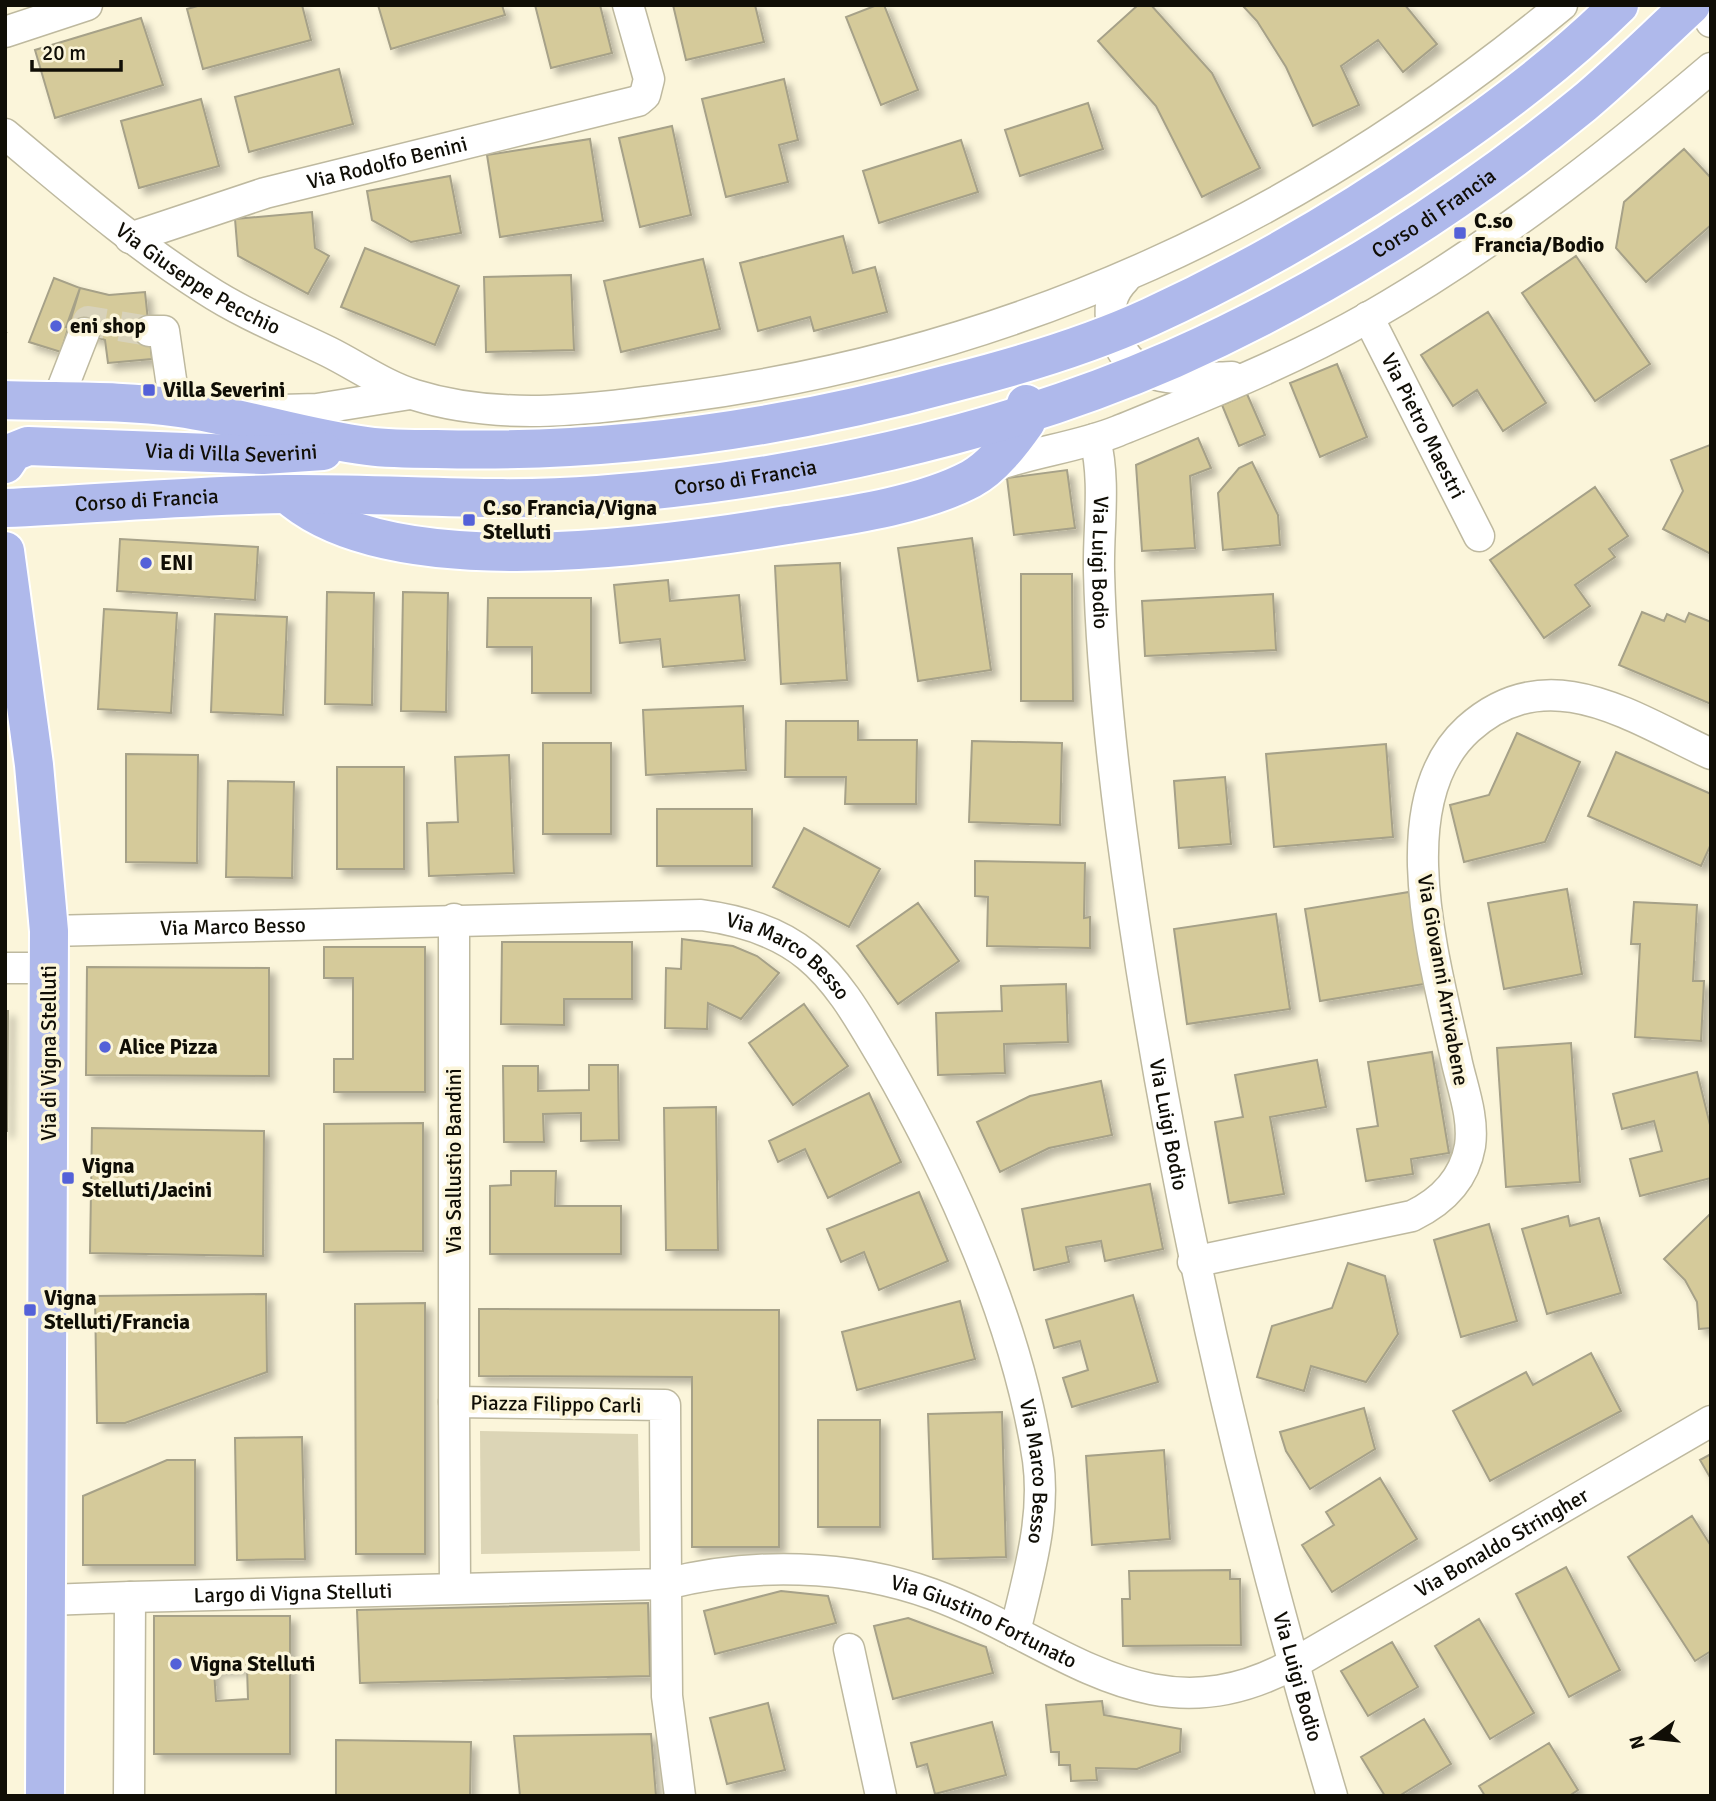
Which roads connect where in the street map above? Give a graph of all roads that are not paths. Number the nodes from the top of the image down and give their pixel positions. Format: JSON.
{"nodes":[{"id":1,"x":87,"y":5,"type":"edge"},
{"id":2,"x":628,"y":5,"type":"edge"},
{"id":3,"x":1562,"y":5,"type":"edge"},
{"id":4,"x":1619,"y":5,"type":"edge"},
{"id":5,"x":1691,"y":5,"type":"edge"},
{"id":6,"x":1702,"y":5,"type":"edge"},
{"id":7,"x":1711,"y":22,"type":"edge"},
{"id":8,"x":5,"y":32,"type":"edge"},
{"id":9,"x":1709,"y":68,"type":"edge"},
{"id":10,"x":5,"y":134,"type":"edge"},
{"id":11,"x":130,"y":238,"type":"junction"},
{"id":12,"x":1125,"y":279,"type":"junction"},
{"id":13,"x":1368,"y":317,"type":"junction"},
{"id":14,"x":149,"y":331,"type":"tunnel mouth"},
{"id":15,"x":84,"y":332,"type":"dead end"},
{"id":16,"x":1114,"y":332,"type":"junction"},
{"id":17,"x":948,"y":342,"type":"junction"},
{"id":18,"x":1011,"y":368,"type":"junction"},
{"id":19,"x":1143,"y":371,"type":"junction"},
{"id":20,"x":1248,"y":376,"type":"junction"},
{"id":21,"x":411,"y":394,"type":"junction"},
{"id":22,"x":5,"y":400,"type":"edge"},
{"id":23,"x":57,"y":402,"type":"junction"},
{"id":24,"x":181,"y":408,"type":"junction"},
{"id":25,"x":1029,"y":412,"type":"junction"},
{"id":26,"x":1096,"y":439,"type":"junction"},
{"id":27,"x":367,"y":446,"type":"junction"},
{"id":28,"x":5,"y":464,"type":"edge"},
{"id":29,"x":986,"y":470,"type":"junction"},
{"id":30,"x":287,"y":494,"type":"junction"},
{"id":31,"x":5,"y":508,"type":"edge"},
{"id":32,"x":1479,"y":536,"type":"dead end"},
{"id":33,"x":5,"y":551,"type":"edge"},
{"id":34,"x":1711,"y":754,"type":"edge"},
{"id":35,"x":454,"y":919,"type":"junction"},
{"id":36,"x":49,"y":950,"type":"junction"},
{"id":37,"x":5,"y":968,"type":"edge"},
{"id":38,"x":1193,"y":1262,"type":"junction"},
{"id":39,"x":454,"y":1402,"type":"junction"},
{"id":40,"x":1711,"y":1421,"type":"edge"},
{"id":41,"x":666,"y":1584,"type":"junction"},
{"id":42,"x":455,"y":1588,"type":"junction"},
{"id":43,"x":130,"y":1597,"type":"junction"},
{"id":44,"x":48,"y":1600,"type":"junction"},
{"id":45,"x":1014,"y":1632,"type":"junction"},
{"id":46,"x":849,"y":1649,"type":"dead end"},
{"id":47,"x":1293,"y":1664,"type":"junction"},
{"id":48,"x":45,"y":1796,"type":"edge"},
{"id":49,"x":129,"y":1796,"type":"edge"},
{"id":50,"x":680,"y":1796,"type":"edge"},
{"id":51,"x":881,"y":1796,"type":"edge"},
{"id":52,"x":1332,"y":1796,"type":"edge"}],
"edges":[{"from":1,"to":8,"type":"street"},
{"from":2,"to":11,"type":"street","name":"Via Rodolfo Benini"},
{"from":3,"to":12,"type":"street"},
{"from":4,"to":16,"type":"main road"},
{"from":5,"to":19,"type":"main road","name":"Corso di Francia"},
{"from":6,"to":7,"type":"street"},
{"from":9,"to":13,"type":"street","name":"Corso di Francia"},
{"from":10,"to":11,"type":"street","name":"Via Giuseppe Pecchio"},
{"from":11,"to":21,"type":"street","name":"Via Giuseppe Pecchio"},
{"from":12,"to":16,"type":"street"},
{"from":12,"to":17,"type":"street"},
{"from":13,"to":20,"type":"street","name":"Corso di Francia"},
{"from":13,"to":32,"type":"street","name":"Via Pietro Maestri"},
{"from":14,"to":24,"type":"street"},
{"from":15,"to":23,"type":"street"},
{"from":16,"to":18,"type":"main road"},
{"from":16,"to":19,"type":"street"},
{"from":17,"to":18,"type":"street"},
{"from":17,"to":21,"type":"street"},
{"from":18,"to":25,"type":"main road"},
{"from":18,"to":27,"type":"main road"},
{"from":19,"to":20,"type":"street","name":"Corso di Francia"},
{"from":19,"to":25,"type":"main road","name":"Corso di Francia"},
{"from":20,"to":26,"type":"street","name":"Corso di Francia"},
{"from":21,"to":24,"type":"street","name":"Via di Villa Severini"},
{"from":22,"to":23,"type":"main road","name":"Via di Villa Severini"},
{"from":23,"to":24,"type":"main road","name":"Via di Villa Severini"},
{"from":24,"to":27,"type":"main road","name":"Via di Villa Severini"},
{"from":25,"to":26,"type":"street","name":"Corso di Francia"},
{"from":25,"to":29,"type":"main road","name":"Corso di Francia"},
{"from":25,"to":30,"type":"main road","name":"Corso di Francia"},
{"from":26,"to":29,"type":"street","name":"Corso di Francia"},
{"from":26,"to":38,"type":"street","name":"Via Luigi Bodio"},
{"from":27,"to":28,"type":"main road","name":"Via di Villa Severini"},
{"from":29,"to":30,"type":"main road","name":"Corso di Francia"},
{"from":30,"to":31,"type":"main road","name":"Corso di Francia"},
{"from":33,"to":36,"type":"main road","name":"Via di Vigna Stelluti"},
{"from":34,"to":38,"type":"street","name":"Via Giovanni Arrivabene"},
{"from":35,"to":36,"type":"street","name":"Via Marco Besso"},
{"from":35,"to":39,"type":"street","name":"Via Sallustio Bandini"},
{"from":35,"to":45,"type":"street","name":"Via Marco Besso"},
{"from":36,"to":37,"type":"street","name":"Via Marco Besso"},
{"from":36,"to":44,"type":"main road","name":"Via di Vigna Stelluti"},
{"from":38,"to":47,"type":"street","name":"Via Luigi Bodio"},
{"from":39,"to":41,"type":"street","name":"Piazza Filippo Carli"},
{"from":39,"to":42,"type":"street","name":"Piazza Filippo Carli"},
{"from":40,"to":47,"type":"street","name":"Via Bonaldo Stringher"},
{"from":41,"to":42,"type":"street"},
{"from":41,"to":45,"type":"street","name":"Via Giustino Fortunato"},
{"from":41,"to":50,"type":"street"},
{"from":42,"to":43,"type":"street","name":"Largo di Vigna Stelluti"},
{"from":43,"to":44,"type":"street","name":"Largo di Vigna Stelluti"},
{"from":43,"to":49,"type":"street"},
{"from":44,"to":48,"type":"main road"},
{"from":45,"to":47,"type":"street","name":"Via Giustino Fortunato"},
{"from":46,"to":51,"type":"street"},
{"from":47,"to":52,"type":"street","name":"Via Luigi Bodio"}]}
